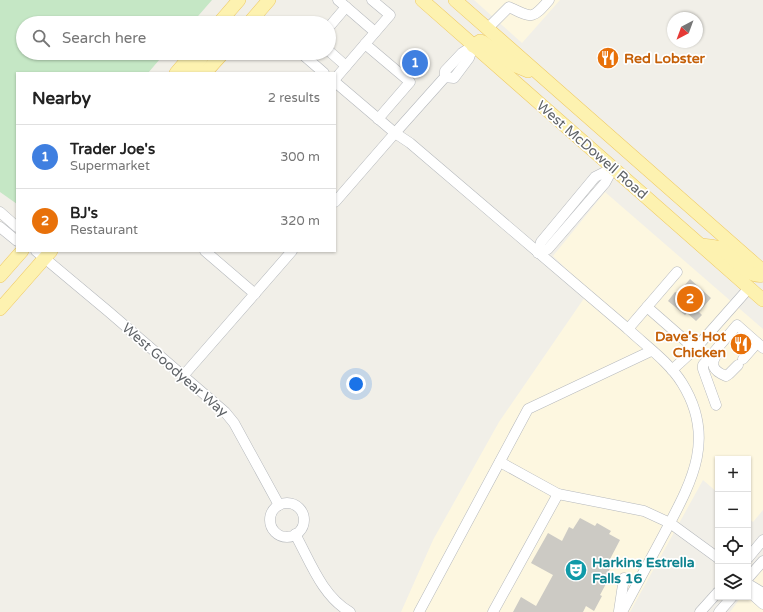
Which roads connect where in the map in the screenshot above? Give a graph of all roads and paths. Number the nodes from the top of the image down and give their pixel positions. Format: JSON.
{"nodes":[{"id":1,"x":239,"y":0,"type":"edge"},
{"id":2,"x":269,"y":0,"type":"edge"},
{"id":3,"x":338,"y":0,"type":"edge"},
{"id":4,"x":372,"y":0,"type":"edge"},
{"id":5,"x":422,"y":0,"type":"edge"},
{"id":6,"x":455,"y":0,"type":"edge"},
{"id":7,"x":549,"y":0,"type":"edge"},
{"id":8,"x":505,"y":3,"type":"edge"},
{"id":9,"x":346,"y":7,"type":"junction"},
{"id":10,"x":225,"y":16,"type":"edge"},
{"id":11,"x":259,"y":16,"type":"edge"},
{"id":12,"x":336,"y":19,"type":"edge"},
{"id":13,"x":487,"y":29,"type":"junction"},
{"id":14,"x":375,"y":32,"type":"junction"},
{"id":15,"x":365,"y":44,"type":"junction"},
{"id":16,"x":473,"y":46,"type":"junction"},
{"id":17,"x":336,"y":57,"type":"edge"},
{"id":18,"x":187,"y":60,"type":"edge"},
{"id":19,"x":200,"y":60,"type":"edge"},
{"id":20,"x":217,"y":60,"type":"edge"},
{"id":21,"x":309,"y":60,"type":"edge"},
{"id":22,"x":346,"y":66,"type":"junction"},
{"id":23,"x":177,"y":72,"type":"edge"},
{"id":24,"x":192,"y":72,"type":"edge"},
{"id":25,"x":206,"y":72,"type":"edge"},
{"id":26,"x":323,"y":72,"type":"edge"},
{"id":27,"x":539,"y":75,"type":"junction"},
{"id":28,"x":336,"y":78,"type":"edge"},
{"id":29,"x":336,"y":83,"type":"edge"},
{"id":30,"x":378,"y":119,"type":"junction"},
{"id":31,"x":394,"y":133,"type":"junction"},
{"id":32,"x":627,"y":151,"type":"junction"},
{"id":33,"x":612,"y":168,"type":"junction"},
{"id":34,"x":336,"y":201,"type":"edge"},
{"id":35,"x":0,"y":212,"type":"edge"},
{"id":36,"x":16,"y":225,"type":"edge"},
{"id":37,"x":0,"y":227,"type":"edge"},
{"id":38,"x":16,"y":240,"type":"edge"},
{"id":39,"x":701,"y":245,"type":"junction"},
{"id":40,"x":21,"y":252,"type":"edge"},
{"id":41,"x":206,"y":252,"type":"edge"},
{"id":42,"x":291,"y":252,"type":"edge"},
{"id":43,"x":44,"y":253,"type":"edge"},
{"id":44,"x":538,"y":253,"type":"junction"},
{"id":45,"x":763,"y":271,"type":"edge"},
{"id":46,"x":677,"y":272,"type":"dead end"},
{"id":47,"x":763,"y":275,"type":"edge"},
{"id":48,"x":0,"y":276,"type":"edge"},
{"id":49,"x":749,"y":288,"type":"junction"},
{"id":50,"x":763,"y":288,"type":"edge"},
{"id":51,"x":255,"y":294,"type":"junction"},
{"id":52,"x":763,"y":300,"type":"edge"},
{"id":53,"x":647,"y":307,"type":"junction"},
{"id":54,"x":0,"y":309,"type":"edge"},
{"id":55,"x":735,"y":328,"type":"junction"},
{"id":56,"x":628,"y":329,"type":"junction"},
{"id":57,"x":760,"y":346,"type":"edge"},
{"id":58,"x":695,"y":349,"type":"junction"},
{"id":59,"x":651,"y":351,"type":"junction"},
{"id":60,"x":672,"y":370,"type":"junction"},
{"id":61,"x":183,"y":376,"type":"junction"},
{"id":62,"x":716,"y":406,"type":"dead end"},
{"id":63,"x":500,"y":462,"type":"junction"},
{"id":64,"x":558,"y":494,"type":"junction"},
{"id":65,"x":280,"y":504,"type":"junction"},
{"id":66,"x":670,"y":523,"type":"junction"},
{"id":67,"x":296,"y":534,"type":"junction"},
{"id":68,"x":763,"y":540,"type":"edge"},
{"id":69,"x":751,"y":554,"type":"edge"},
{"id":70,"x":715,"y":556,"type":"edge"},
{"id":71,"x":763,"y":561,"type":"edge"},
{"id":72,"x":751,"y":575,"type":"edge"},
{"id":73,"x":624,"y":578,"type":"dead end"},
{"id":74,"x":751,"y":586,"type":"edge"},
{"id":75,"x":763,"y":592,"type":"edge"},
{"id":76,"x":751,"y":593,"type":"edge"},
{"id":77,"x":715,"y":595,"type":"edge"},
{"id":78,"x":729,"y":600,"type":"edge"},
{"id":79,"x":763,"y":604,"type":"edge"},
{"id":80,"x":350,"y":612,"type":"edge"},
{"id":81,"x":419,"y":612,"type":"edge"},
{"id":82,"x":493,"y":612,"type":"edge"},
{"id":83,"x":620,"y":612,"type":"edge"},
{"id":84,"x":700,"y":612,"type":"edge"},
{"id":85,"x":719,"y":612,"type":"edge"}],
"edges":[{"from":1,"to":10,"type":"main road"},
{"from":2,"to":11,"type":"main road"},
{"from":3,"to":9,"type":"street"},
{"from":4,"to":14,"type":"street"},
{"from":5,"to":16,"type":"main road","name":"West McDowell Road"},
{"from":6,"to":13,"type":"main road","name":"West McDowell Road"},
{"from":7,"to":8,"type":"street"},
{"from":8,"to":13,"type":"street"},
{"from":9,"to":12,"type":"street"},
{"from":9,"to":14,"type":"street"},
{"from":13,"to":27,"type":"main road","name":"West McDowell Road"},
{"from":14,"to":15,"type":"street"},
{"from":15,"to":22,"type":"street"},
{"from":15,"to":30,"type":"street"},
{"from":16,"to":27,"type":"main road"},
{"from":16,"to":31,"type":"street"},
{"from":16,"to":33,"type":"main road","name":"West McDowell Road"},
{"from":17,"to":22,"type":"street"},
{"from":18,"to":23,"type":"main road"},
{"from":19,"to":24,"type":"main road"},
{"from":20,"to":25,"type":"main road"},
{"from":21,"to":26,"type":"street"},
{"from":22,"to":28,"type":"street"},
{"from":27,"to":32,"type":"main road","name":"West McDowell Road"},
{"from":29,"to":30,"type":"street"},
{"from":30,"to":31,"type":"street"},
{"from":31,"to":34,"type":"street"},
{"from":31,"to":44,"type":"street"},
{"from":32,"to":33,"type":"main road"},
{"from":32,"to":45,"type":"main road","name":"West McDowell Road"},
{"from":33,"to":39,"type":"main road","name":"West McDowell Road"},
{"from":33,"to":44,"type":"street"},
{"from":35,"to":36,"type":"street"},
{"from":37,"to":38,"type":"street"},
{"from":39,"to":47,"type":"main road"},
{"from":39,"to":49,"type":"main road","name":"West McDowell Road"},
{"from":40,"to":48,"type":"main road"},
{"from":41,"to":51,"type":"street"},
{"from":42,"to":51,"type":"street"},
{"from":43,"to":54,"type":"main road"},
{"from":43,"to":61,"type":"street","name":"West Goodyear Way"},
{"from":44,"to":56,"type":"street"},
{"from":46,"to":53,"type":"street"},
{"from":49,"to":50,"type":"main road"},
{"from":49,"to":52,"type":"main road","name":"West McDowell Road"},
{"from":49,"to":58,"type":"street"},
{"from":51,"to":61,"type":"street"},
{"from":53,"to":56,"type":"street"},
{"from":53,"to":58,"type":"street"},
{"from":55,"to":57,"type":"street"},
{"from":55,"to":57,"type":"street"},
{"from":55,"to":62,"type":"street"},
{"from":56,"to":59,"type":"street"},
{"from":58,"to":60,"type":"street"},
{"from":59,"to":60,"type":"street"},
{"from":59,"to":63,"type":"street"},
{"from":60,"to":66,"type":"street"},
{"from":61,"to":65,"type":"street","name":"West Goodyear Way"},
{"from":63,"to":64,"type":"street"},
{"from":63,"to":81,"type":"street"},
{"from":64,"to":66,"type":"street"},
{"from":64,"to":82,"type":"street"},
{"from":65,"to":67,"type":"street"},
{"from":65,"to":67,"type":"street"},
{"from":66,"to":70,"type":"street"},
{"from":66,"to":83,"type":"street"},
{"from":67,"to":80,"type":"street"},
{"from":68,"to":69,"type":"street"},
{"from":71,"to":72,"type":"street"},
{"from":73,"to":83,"type":"street"},
{"from":74,"to":75,"type":"street"},
{"from":76,"to":79,"type":"street"},
{"from":77,"to":84,"type":"street"},
{"from":78,"to":85,"type":"street"}]}
